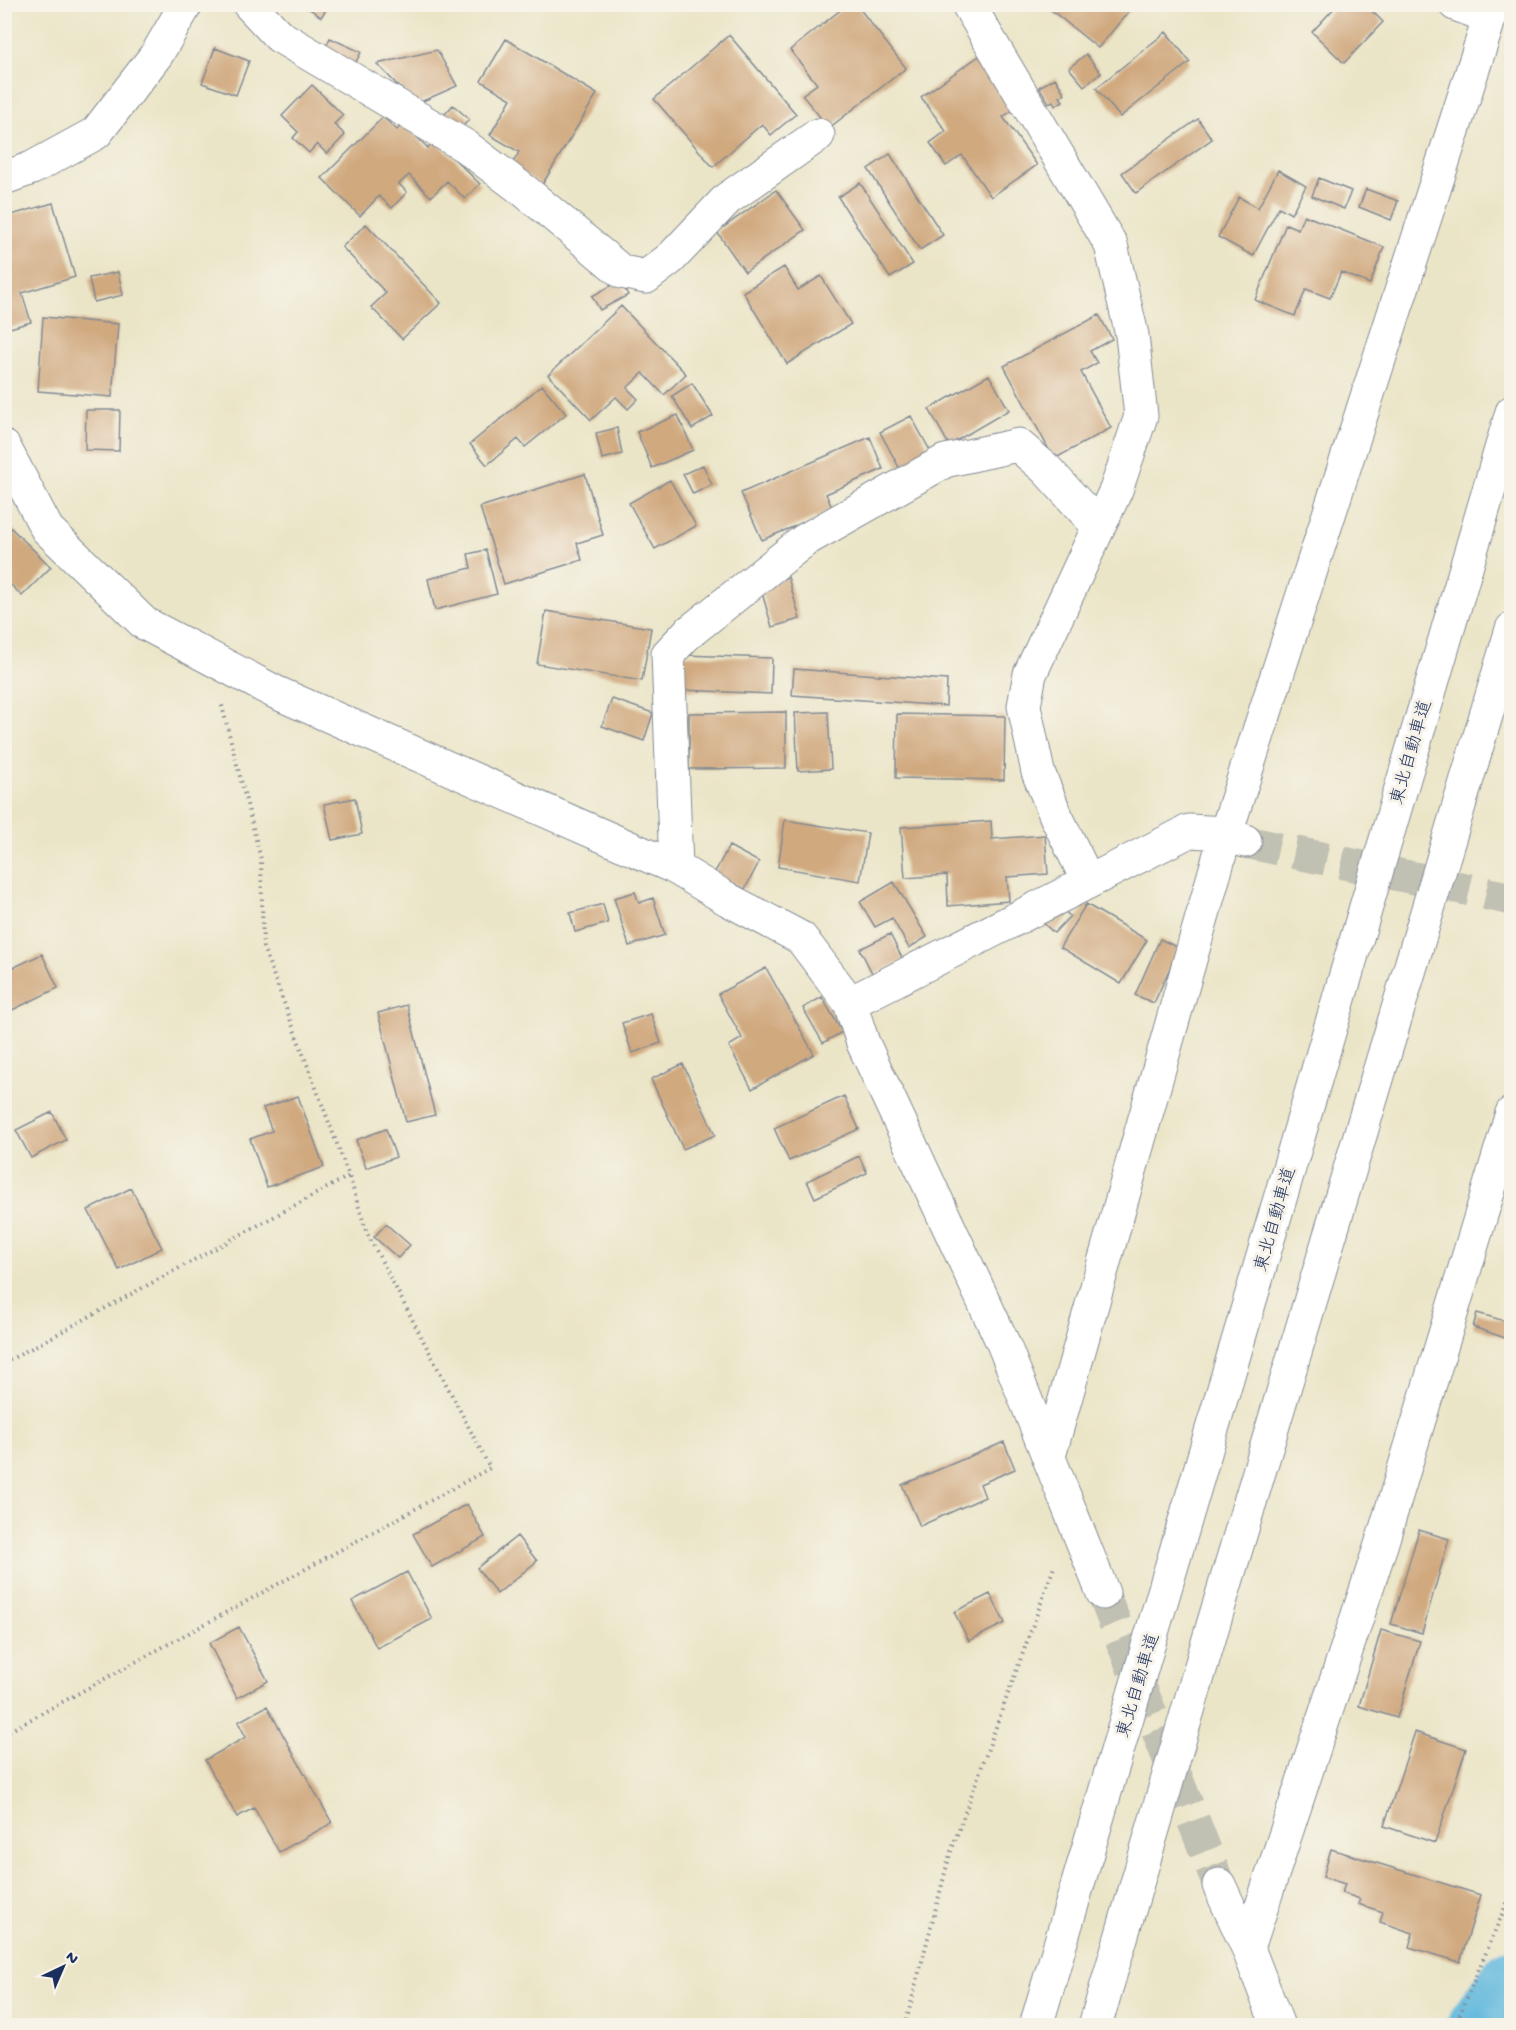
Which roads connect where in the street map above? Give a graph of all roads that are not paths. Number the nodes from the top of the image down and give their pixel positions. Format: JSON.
{"nodes":[{"id":1,"x":186,"y":4,"type":"edge"},
{"id":2,"x":249,"y":4,"type":"edge"},
{"id":3,"x":968,"y":4,"type":"edge"},
{"id":4,"x":1455,"y":4,"type":"edge"},
{"id":5,"x":1492,"y":11,"type":"edge"},
{"id":6,"x":818,"y":135,"type":"dead end"},
{"id":7,"x":4,"y":178,"type":"edge"},
{"id":8,"x":1512,"y":412,"type":"edge"},
{"id":9,"x":5,"y":453,"type":"edge"},
{"id":10,"x":1099,"y":527,"type":"junction"},
{"id":11,"x":1512,"y":629,"type":"edge"},
{"id":12,"x":1236,"y":838,"type":"junction"},
{"id":13,"x":676,"y":868,"type":"junction"},
{"id":14,"x":1088,"y":881,"type":"junction"},
{"id":15,"x":849,"y":1003,"type":"junction"},
{"id":16,"x":1512,"y":1113,"type":"edge"},
{"id":17,"x":1049,"y":1456,"type":"junction"},
{"id":18,"x":1103,"y":1593,"type":"tunnel mouth"},
{"id":19,"x":1219,"y":1885,"type":"tunnel mouth"},
{"id":20,"x":1248,"y":1948,"type":"junction"},
{"id":21,"x":1036,"y":2025,"type":"edge"},
{"id":22,"x":1095,"y":2025,"type":"edge"},
{"id":23,"x":1278,"y":2025,"type":"edge"}],
"edges":[{"from":1,"to":7,"type":"main road"},
{"from":2,"to":6,"type":"main road"},
{"from":3,"to":10,"type":"main road"},
{"from":4,"to":5,"type":"main road"},
{"from":5,"to":12,"type":"main road"},
{"from":8,"to":21,"type":"main road","name":"東北自動車道"},
{"from":9,"to":13,"type":"main road"},
{"from":10,"to":13,"type":"main road"},
{"from":10,"to":14,"type":"main road"},
{"from":11,"to":22,"type":"main road"},
{"from":12,"to":14,"type":"main road"},
{"from":12,"to":17,"type":"main road"},
{"from":13,"to":15,"type":"main road"},
{"from":14,"to":15,"type":"main road"},
{"from":15,"to":17,"type":"main road"},
{"from":16,"to":20,"type":"main road"},
{"from":17,"to":18,"type":"main road"},
{"from":19,"to":20,"type":"main road"},
{"from":20,"to":23,"type":"main road"}]}
